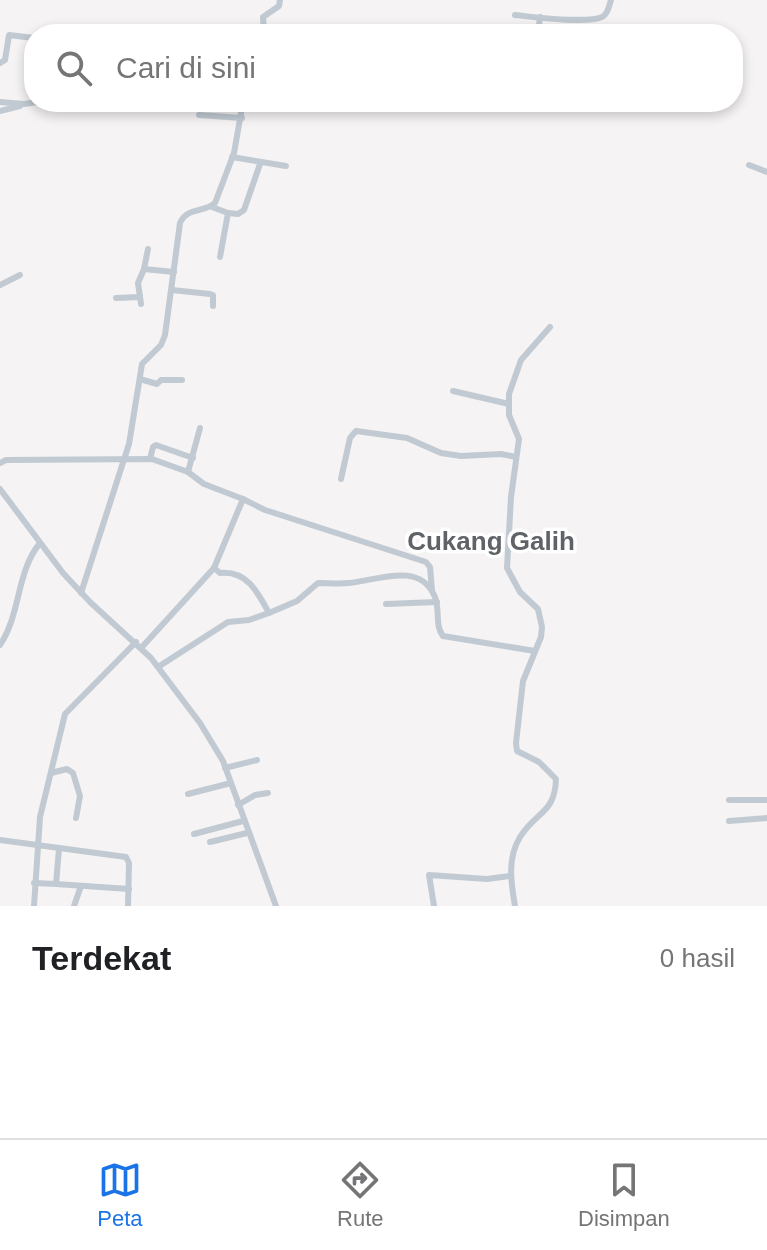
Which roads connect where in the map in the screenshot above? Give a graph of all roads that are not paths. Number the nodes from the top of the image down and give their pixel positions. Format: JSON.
{"nodes":[{"id":1,"x":280,"y":0,"type":"edge"},
{"id":2,"x":611,"y":0,"type":"edge"},
{"id":3,"x":515,"y":15,"type":"dead end"},
{"id":4,"x":540,"y":17,"type":"junction"},
{"id":5,"x":263,"y":24,"type":"edge"},
{"id":6,"x":539,"y":24,"type":"edge"},
{"id":7,"x":24,"y":37,"type":"edge"},
{"id":8,"x":0,"y":63,"type":"edge"},
{"id":9,"x":0,"y":102,"type":"edge"},
{"id":10,"x":24,"y":104,"type":"joint"},
{"id":11,"x":0,"y":111,"type":"edge"},
{"id":12,"x":242,"y":112,"type":"edge"},
{"id":13,"x":199,"y":115,"type":"dead end"},
{"id":14,"x":242,"y":118,"type":"junction"},
{"id":15,"x":232,"y":157,"type":"junction"},
{"id":16,"x":260,"y":164,"type":"junction"},
{"id":17,"x":749,"y":165,"type":"dead end"},
{"id":18,"x":286,"y":166,"type":"dead end"},
{"id":19,"x":767,"y":172,"type":"edge"},
{"id":20,"x":212,"y":207,"type":"junction"},
{"id":21,"x":228,"y":213,"type":"junction"},
{"id":22,"x":148,"y":249,"type":"dead end"},
{"id":23,"x":220,"y":257,"type":"dead end"},
{"id":24,"x":144,"y":269,"type":"junction"},
{"id":25,"x":174,"y":272,"type":"junction"},
{"id":26,"x":20,"y":275,"type":"dead end"},
{"id":27,"x":0,"y":285,"type":"edge"},
{"id":28,"x":172,"y":290,"type":"junction"},
{"id":29,"x":116,"y":298,"type":"dead end"},
{"id":30,"x":213,"y":306,"type":"dead end"},
{"id":31,"x":550,"y":327,"type":"dead end"},
{"id":32,"x":140,"y":379,"type":"junction"},
{"id":33,"x":182,"y":380,"type":"dead end"},
{"id":34,"x":453,"y":391,"type":"dead end"},
{"id":35,"x":509,"y":404,"type":"junction"},
{"id":36,"x":200,"y":428,"type":"dead end"},
{"id":37,"x":516,"y":457,"type":"junction"},
{"id":38,"x":193,"y":458,"type":"junction"},
{"id":39,"x":150,"y":459,"type":"junction"},
{"id":40,"x":125,"y":460,"type":"junction"},
{"id":41,"x":0,"y":463,"type":"edge"},
{"id":42,"x":188,"y":472,"type":"junction"},
{"id":43,"x":341,"y":479,"type":"dead end"},
{"id":44,"x":0,"y":489,"type":"edge"},
{"id":45,"x":243,"y":499,"type":"junction"},
{"id":46,"x":40,"y":543,"type":"junction"},
{"id":47,"x":214,"y":568,"type":"junction"},
{"id":48,"x":432,"y":591,"type":"junction"},
{"id":49,"x":81,"y":593,"type":"junction"},
{"id":50,"x":437,"y":602,"type":"junction"},
{"id":51,"x":386,"y":604,"type":"dead end"},
{"id":52,"x":269,"y":613,"type":"junction"},
{"id":53,"x":0,"y":645,"type":"edge"},
{"id":54,"x":139,"y":645,"type":"junction"},
{"id":55,"x":535,"y":651,"type":"junction"},
{"id":56,"x":158,"y":667,"type":"junction"},
{"id":57,"x":257,"y":760,"type":"dead end"},
{"id":58,"x":225,"y":768,"type":"junction"},
{"id":59,"x":51,"y":773,"type":"junction"},
{"id":60,"x":231,"y":783,"type":"junction"},
{"id":61,"x":268,"y":793,"type":"dead end"},
{"id":62,"x":188,"y":794,"type":"dead end"},
{"id":63,"x":729,"y":800,"type":"dead end"},
{"id":64,"x":767,"y":800,"type":"edge"},
{"id":65,"x":238,"y":805,"type":"junction"},
{"id":66,"x":76,"y":818,"type":"dead end"},
{"id":67,"x":767,"y":818,"type":"edge"},
{"id":68,"x":243,"y":821,"type":"junction"},
{"id":69,"x":729,"y":821,"type":"dead end"},
{"id":70,"x":247,"y":833,"type":"junction"},
{"id":71,"x":194,"y":834,"type":"dead end"},
{"id":72,"x":0,"y":840,"type":"edge"},
{"id":73,"x":210,"y":842,"type":"dead end"},
{"id":74,"x":37,"y":847,"type":"junction"},
{"id":75,"x":59,"y":849,"type":"junction"},
{"id":76,"x":510,"y":876,"type":"junction"},
{"id":77,"x":34,"y":883,"type":"junction"},
{"id":78,"x":56,"y":884,"type":"junction"},
{"id":79,"x":81,"y":886,"type":"junction"},
{"id":80,"x":129,"y":889,"type":"junction"},
{"id":81,"x":34,"y":906,"type":"edge"},
{"id":82,"x":74,"y":906,"type":"edge"},
{"id":83,"x":128,"y":906,"type":"edge"},
{"id":84,"x":276,"y":906,"type":"edge"},
{"id":85,"x":434,"y":906,"type":"edge"},
{"id":86,"x":515,"y":906,"type":"edge"}],
"edges":[{"from":1,"to":5,"type":"street"},
{"from":2,"to":4,"type":"street"},
{"from":3,"to":4,"type":"street"},
{"from":4,"to":6,"type":"street"},
{"from":7,"to":8,"type":"street"},
{"from":9,"to":10,"type":"street"},
{"from":10,"to":11,"type":"street"},
{"from":12,"to":14,"type":"street"},
{"from":13,"to":14,"type":"street"},
{"from":14,"to":15,"type":"street"},
{"from":15,"to":16,"type":"street"},
{"from":15,"to":20,"type":"street"},
{"from":16,"to":18,"type":"street"},
{"from":16,"to":21,"type":"street"},
{"from":17,"to":19,"type":"street"},
{"from":20,"to":21,"type":"street"},
{"from":20,"to":25,"type":"street"},
{"from":21,"to":23,"type":"street"},
{"from":22,"to":24,"type":"street"},
{"from":24,"to":25,"type":"street"},
{"from":24,"to":29,"type":"street"},
{"from":25,"to":28,"type":"street"},
{"from":26,"to":27,"type":"street"},
{"from":28,"to":30,"type":"street"},
{"from":28,"to":32,"type":"street"},
{"from":31,"to":35,"type":"street"},
{"from":32,"to":33,"type":"street"},
{"from":32,"to":40,"type":"street"},
{"from":34,"to":35,"type":"street"},
{"from":35,"to":37,"type":"street"},
{"from":36,"to":38,"type":"street"},
{"from":37,"to":43,"type":"street"},
{"from":37,"to":55,"type":"street"},
{"from":38,"to":39,"type":"street"},
{"from":38,"to":42,"type":"street"},
{"from":39,"to":40,"type":"street"},
{"from":39,"to":42,"type":"street"},
{"from":40,"to":41,"type":"street"},
{"from":40,"to":49,"type":"street"},
{"from":42,"to":45,"type":"street"},
{"from":44,"to":46,"type":"street"},
{"from":45,"to":47,"type":"street"},
{"from":45,"to":48,"type":"street"},
{"from":46,"to":49,"type":"street"},
{"from":46,"to":53,"type":"street"},
{"from":47,"to":52,"type":"street"},
{"from":47,"to":54,"type":"street"},
{"from":48,"to":50,"type":"street"},
{"from":48,"to":52,"type":"street"},
{"from":49,"to":54,"type":"street"},
{"from":50,"to":51,"type":"street"},
{"from":50,"to":55,"type":"street"},
{"from":52,"to":56,"type":"street"},
{"from":54,"to":56,"type":"street"},
{"from":54,"to":59,"type":"street"},
{"from":55,"to":76,"type":"street"},
{"from":56,"to":58,"type":"street"},
{"from":57,"to":58,"type":"street"},
{"from":58,"to":60,"type":"street"},
{"from":59,"to":66,"type":"street"},
{"from":59,"to":74,"type":"street"},
{"from":60,"to":62,"type":"street"},
{"from":60,"to":65,"type":"street"},
{"from":61,"to":65,"type":"street"},
{"from":63,"to":64,"type":"street"},
{"from":65,"to":68,"type":"street"},
{"from":67,"to":69,"type":"street"},
{"from":68,"to":70,"type":"street"},
{"from":68,"to":71,"type":"street"},
{"from":70,"to":73,"type":"street"},
{"from":70,"to":84,"type":"street"},
{"from":72,"to":74,"type":"street"},
{"from":74,"to":75,"type":"street"},
{"from":74,"to":77,"type":"street"},
{"from":75,"to":78,"type":"street"},
{"from":75,"to":80,"type":"street"},
{"from":76,"to":85,"type":"street"},
{"from":76,"to":86,"type":"street"},
{"from":77,"to":78,"type":"street"},
{"from":77,"to":81,"type":"street"},
{"from":78,"to":79,"type":"street"},
{"from":79,"to":80,"type":"street"},
{"from":79,"to":82,"type":"street"},
{"from":80,"to":83,"type":"street"}]}
